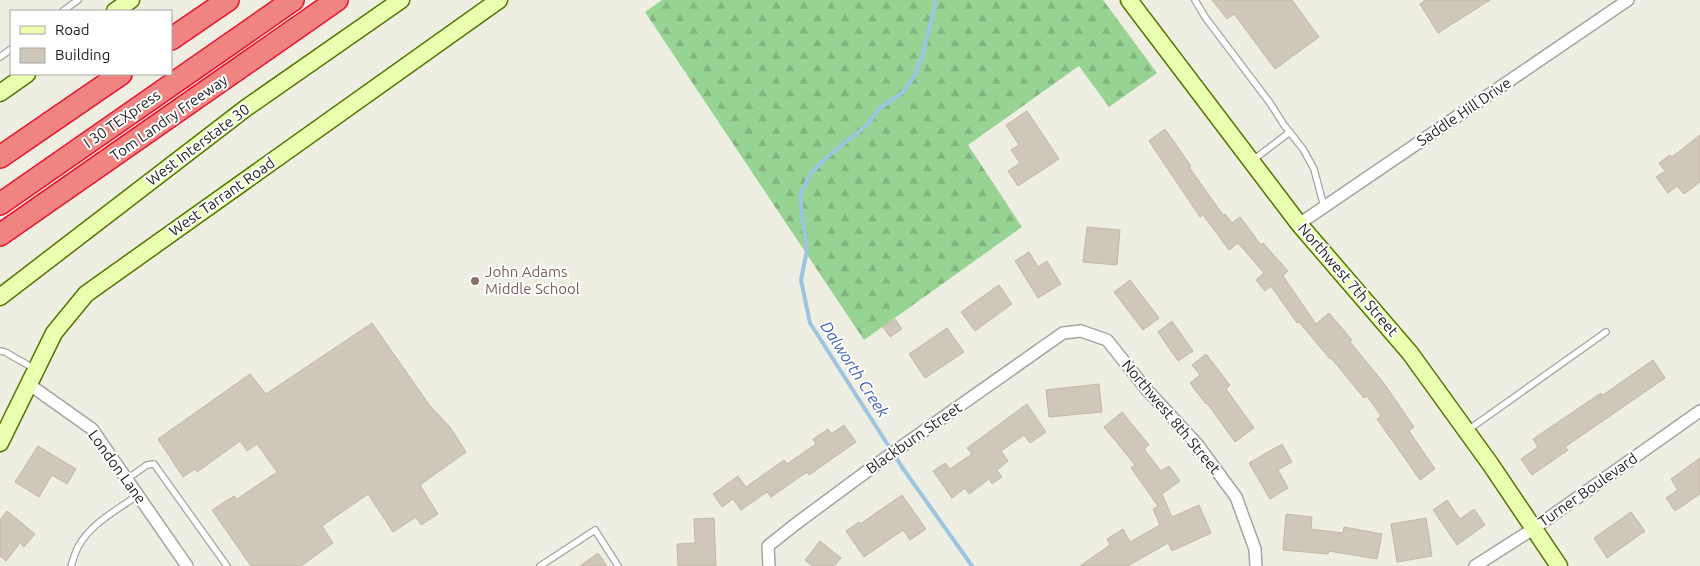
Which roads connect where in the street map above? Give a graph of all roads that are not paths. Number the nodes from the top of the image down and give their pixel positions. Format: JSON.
{"nodes":[{"id":1,"x":78,"y":0,"type":"edge"},
{"id":2,"x":131,"y":0,"type":"edge"},
{"id":3,"x":228,"y":0,"type":"edge"},
{"id":4,"x":293,"y":0,"type":"edge"},
{"id":5,"x":338,"y":0,"type":"edge"},
{"id":6,"x":401,"y":0,"type":"edge"},
{"id":7,"x":499,"y":0,"type":"edge"},
{"id":8,"x":1129,"y":0,"type":"edge"},
{"id":9,"x":1195,"y":0,"type":"edge"},
{"id":10,"x":1628,"y":0,"type":"edge"},
{"id":11,"x":64,"y":10,"type":"edge"},
{"id":12,"x":116,"y":10,"type":"edge"},
{"id":13,"x":172,"y":38,"type":"edge"},
{"id":14,"x":26,"y":75,"type":"edge"},
{"id":15,"x":120,"y":75,"type":"edge"},
{"id":16,"x":0,"y":93,"type":"edge"},
{"id":17,"x":1290,"y":132,"type":"junction"},
{"id":18,"x":0,"y":158,"type":"edge"},
{"id":19,"x":1251,"y":162,"type":"junction"},
{"id":20,"x":60,"y":195,"type":"junction"},
{"id":21,"x":0,"y":204,"type":"edge"},
{"id":22,"x":1324,"y":207,"type":"junction"},
{"id":23,"x":1299,"y":224,"type":"junction"},
{"id":24,"x":0,"y":235,"type":"edge"},
{"id":25,"x":0,"y":250,"type":"edge"},
{"id":26,"x":0,"y":297,"type":"edge"},
{"id":27,"x":1606,"y":332,"type":"dead end"},
{"id":28,"x":1063,"y":334,"type":"joint"},
{"id":29,"x":0,"y":350,"type":"edge"},
{"id":30,"x":37,"y":370,"type":"junction"},
{"id":31,"x":30,"y":385,"type":"junction"},
{"id":32,"x":1700,"y":411,"type":"edge"},
{"id":33,"x":1467,"y":431,"type":"junction"},
{"id":34,"x":0,"y":443,"type":"edge"},
{"id":35,"x":127,"y":479,"type":"junction"},
{"id":36,"x":138,"y":496,"type":"junction"},
{"id":37,"x":1533,"y":529,"type":"junction"},
{"id":38,"x":71,"y":566,"type":"edge"},
{"id":39,"x":187,"y":566,"type":"edge"},
{"id":40,"x":227,"y":566,"type":"edge"},
{"id":41,"x":540,"y":566,"type":"edge"},
{"id":42,"x":618,"y":566,"type":"edge"},
{"id":43,"x":769,"y":566,"type":"edge"},
{"id":44,"x":1256,"y":566,"type":"edge"},
{"id":45,"x":1475,"y":566,"type":"edge"},
{"id":46,"x":1559,"y":566,"type":"edge"}],
"edges":[{"from":1,"to":11,"type":"lane"},
{"from":2,"to":12,"type":"street"},
{"from":3,"to":13,"type":"highway"},
{"from":4,"to":21,"type":"highway","name":"I 30 TEXpress"},
{"from":5,"to":20,"type":"highway","name":"Tom Landry Freeway"},
{"from":6,"to":26,"type":"street","name":"West Interstate 30"},
{"from":7,"to":30,"type":"street","name":"West Tarrant Road"},
{"from":8,"to":19,"type":"street","name":"Northwest 7th Street"},
{"from":9,"to":17,"type":"lane"},
{"from":10,"to":22,"type":"street","name":"Saddle Hill Drive"},
{"from":14,"to":16,"type":"street"},
{"from":15,"to":18,"type":"highway"},
{"from":17,"to":19,"type":"lane"},
{"from":17,"to":22,"type":"lane"},
{"from":19,"to":23,"type":"street","name":"Northwest 7th Street"},
{"from":20,"to":24,"type":"highway","name":"Tom Landry Freeway"},
{"from":20,"to":25,"type":"highway"},
{"from":22,"to":23,"type":"street","name":"Saddle Hill Drive"},
{"from":23,"to":33,"type":"street","name":"Northwest 7th Street"},
{"from":27,"to":33,"type":"lane"},
{"from":28,"to":43,"type":"street","name":"Blackburn Street"},
{"from":28,"to":44,"type":"street","name":"Northwest 8th Street"},
{"from":29,"to":30,"type":"lane"},
{"from":30,"to":31,"type":"street","name":"West Tarrant Road"},
{"from":31,"to":34,"type":"street","name":"West Tarrant Road"},
{"from":31,"to":35,"type":"street","name":"London Lane"},
{"from":32,"to":37,"type":"street","name":"Turner Boulevard"},
{"from":33,"to":37,"type":"street","name":"Northwest 7th Street"},
{"from":35,"to":36,"type":"street","name":"London Lane"},
{"from":35,"to":40,"type":"lane"},
{"from":36,"to":38,"type":"lane"},
{"from":36,"to":39,"type":"street","name":"London Lane"},
{"from":37,"to":45,"type":"street","name":"Turner Boulevard"},
{"from":37,"to":46,"type":"street","name":"Northwest 7th Street"},
{"from":41,"to":42,"type":"lane"}]}
